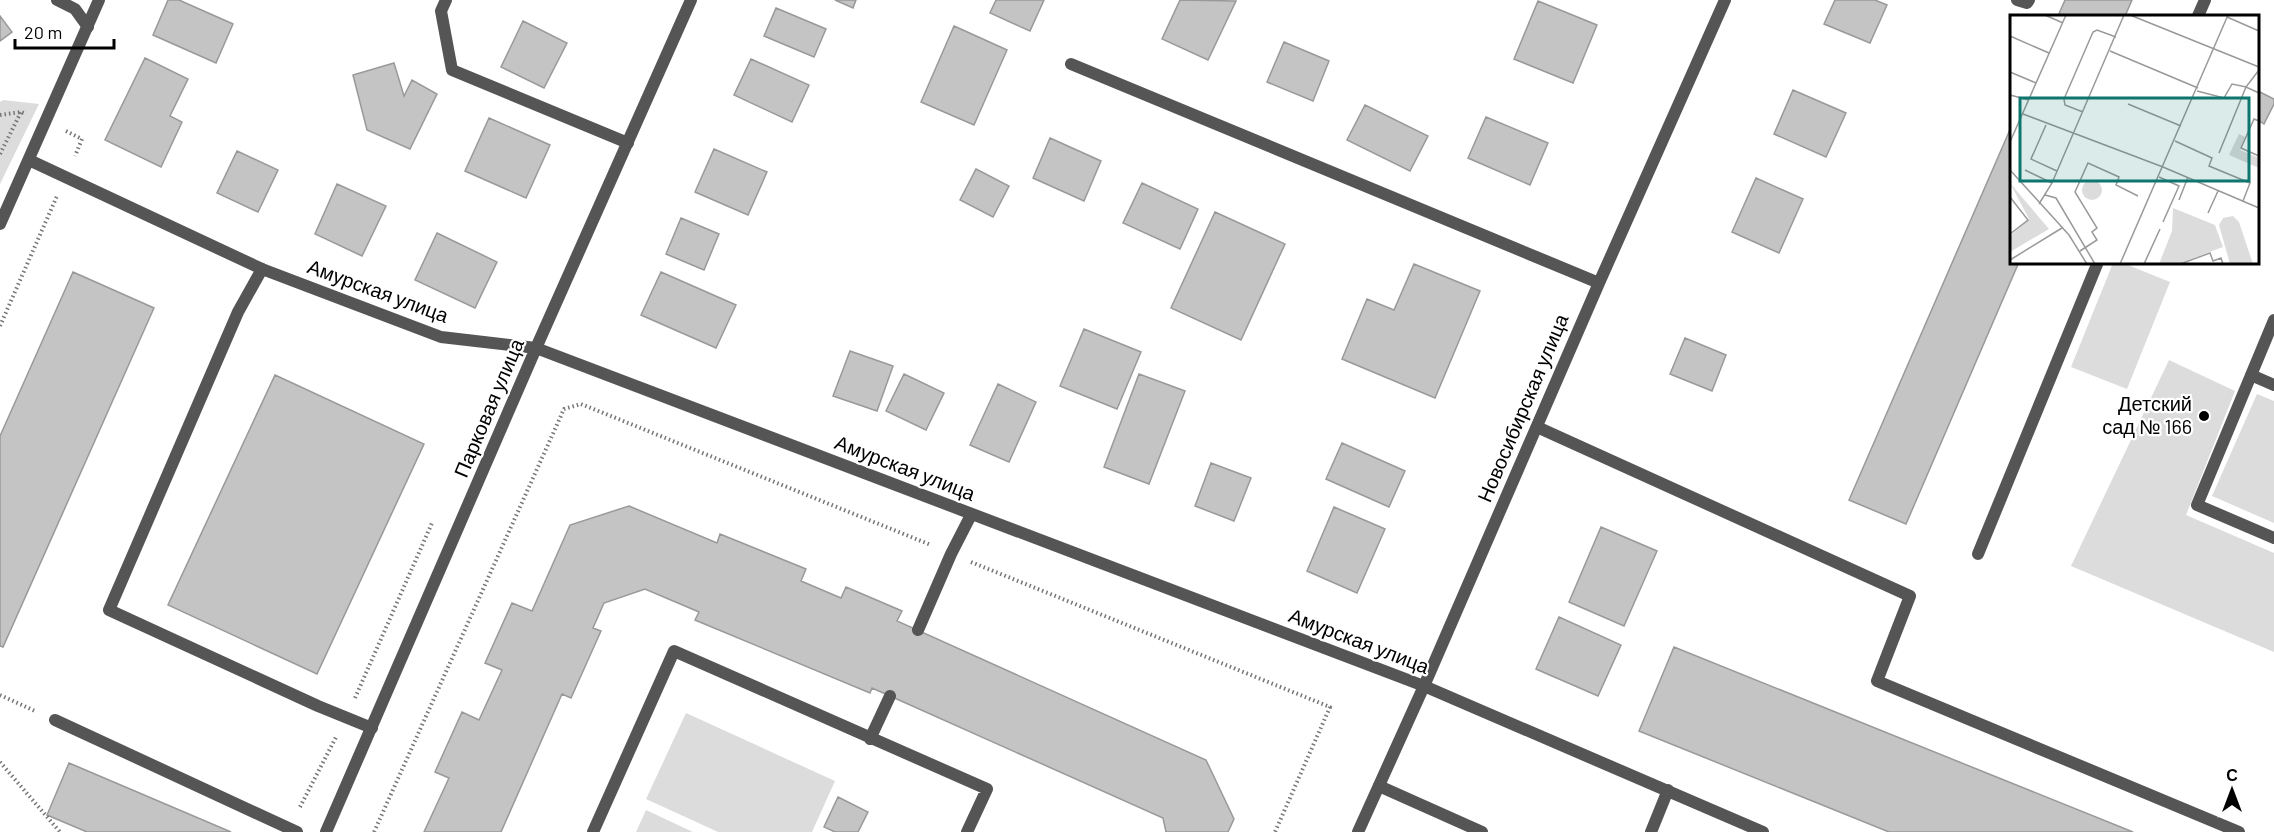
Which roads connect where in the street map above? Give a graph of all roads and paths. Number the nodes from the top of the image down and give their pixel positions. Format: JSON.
{"nodes":[{"id":1,"x":57,"y":0,"type":"edge"},
{"id":2,"x":99,"y":0,"type":"edge"},
{"id":3,"x":446,"y":0,"type":"edge"},
{"id":4,"x":691,"y":0,"type":"edge"},
{"id":5,"x":1725,"y":0,"type":"edge"},
{"id":6,"x":2017,"y":0,"type":"edge"},
{"id":7,"x":2029,"y":0,"type":"edge"},
{"id":8,"x":2205,"y":0,"type":"edge"},
{"id":9,"x":2198,"y":15,"type":"edge"},
{"id":10,"x":87,"y":27,"type":"junction"},
{"id":11,"x":1071,"y":64,"type":"dead end"},
{"id":12,"x":21,"y":112,"type":"junction"},
{"id":13,"x":0,"y":115,"type":"edge"},
{"id":14,"x":45,"y":121,"type":"junction"},
{"id":15,"x":628,"y":143,"type":"junction"},
{"id":16,"x":0,"y":154,"type":"edge"},
{"id":17,"x":29,"y":160,"type":"junction"},
{"id":18,"x":66,"y":177,"type":"junction"},
{"id":19,"x":0,"y":224,"type":"edge"},
{"id":20,"x":2096,"y":264,"type":"edge"},
{"id":21,"x":262,"y":268,"type":"junction"},
{"id":22,"x":1599,"y":283,"type":"junction"},
{"id":23,"x":2274,"y":320,"type":"edge"},
{"id":24,"x":0,"y":326,"type":"edge"},
{"id":25,"x":536,"y":348,"type":"junction"},
{"id":26,"x":2251,"y":375,"type":"junction"},
{"id":27,"x":2274,"y":385,"type":"edge"},
{"id":28,"x":1536,"y":427,"type":"junction"},
{"id":29,"x":971,"y":514,"type":"junction"},
{"id":30,"x":2274,"y":537,"type":"edge"},
{"id":31,"x":951,"y":554,"type":"junction"},
{"id":32,"x":1978,"y":554,"type":"dead end"},
{"id":33,"x":918,"y":630,"type":"dead end"},
{"id":34,"x":1424,"y":686,"type":"junction"},
{"id":35,"x":0,"y":695,"type":"edge"},
{"id":36,"x":890,"y":696,"type":"dead end"},
{"id":37,"x":55,"y":720,"type":"joint"},
{"id":38,"x":372,"y":728,"type":"junction"},
{"id":39,"x":870,"y":739,"type":"junction"},
{"id":40,"x":0,"y":762,"type":"edge"},
{"id":41,"x":1379,"y":786,"type":"junction"},
{"id":42,"x":1668,"y":790,"type":"junction"},
{"id":43,"x":60,"y":832,"type":"edge"},
{"id":44,"x":297,"y":832,"type":"edge"},
{"id":45,"x":326,"y":832,"type":"edge"},
{"id":46,"x":374,"y":832,"type":"edge"},
{"id":47,"x":593,"y":832,"type":"edge"},
{"id":48,"x":967,"y":832,"type":"edge"},
{"id":49,"x":1275,"y":832,"type":"edge"},
{"id":50,"x":1358,"y":832,"type":"edge"},
{"id":51,"x":1482,"y":832,"type":"edge"},
{"id":52,"x":1651,"y":832,"type":"edge"},
{"id":53,"x":1763,"y":832,"type":"edge"},
{"id":54,"x":2239,"y":832,"type":"edge"}],
"edges":[{"from":1,"to":10,"type":"street"},
{"from":2,"to":10,"type":"street"},
{"from":3,"to":15,"type":"street"},
{"from":4,"to":15,"type":"street","name":"Парковая улица"},
{"from":5,"to":22,"type":"street","name":"Новосибирская улица"},
{"from":6,"to":7,"type":"street"},
{"from":8,"to":9,"type":"street"},
{"from":10,"to":14,"type":"street"},
{"from":11,"to":22,"type":"street"},
{"from":12,"to":13,"type":"path"},
{"from":12,"to":14,"type":"path"},
{"from":12,"to":16,"type":"path"},
{"from":14,"to":17,"type":"street"},
{"from":14,"to":18,"type":"path"},
{"from":15,"to":25,"type":"street","name":"Парковая улица"},
{"from":17,"to":18,"type":"street","name":"Амурская улица"},
{"from":17,"to":19,"type":"street"},
{"from":18,"to":21,"type":"street","name":"Амурская улица"},
{"from":18,"to":24,"type":"path"},
{"from":20,"to":32,"type":"street"},
{"from":21,"to":25,"type":"street","name":"Амурская улица"},
{"from":21,"to":38,"type":"street"},
{"from":22,"to":28,"type":"street","name":"Новосибирская улица"},
{"from":23,"to":26,"type":"street"},
{"from":25,"to":29,"type":"street","name":"Амурская улица"},
{"from":25,"to":38,"type":"street","name":"Парковая улица"},
{"from":26,"to":27,"type":"street"},
{"from":26,"to":30,"type":"street"},
{"from":28,"to":34,"type":"street","name":"Новосибирская улица"},
{"from":28,"to":54,"type":"street"},
{"from":29,"to":31,"type":"street"},
{"from":29,"to":34,"type":"street","name":"Амурская улица"},
{"from":31,"to":33,"type":"street"},
{"from":31,"to":46,"type":"path"},
{"from":31,"to":49,"type":"path"},
{"from":34,"to":41,"type":"street","name":"Новосибирская улица"},
{"from":34,"to":42,"type":"street","name":"Амурская улица"},
{"from":35,"to":37,"type":"path"},
{"from":36,"to":39,"type":"street"},
{"from":37,"to":44,"type":"street"},
{"from":38,"to":45,"type":"street","name":"Парковая улица"},
{"from":39,"to":47,"type":"street"},
{"from":39,"to":48,"type":"street"},
{"from":40,"to":43,"type":"path"},
{"from":41,"to":50,"type":"street","name":"Новосибирская улица"},
{"from":41,"to":51,"type":"street"},
{"from":42,"to":52,"type":"street"},
{"from":42,"to":53,"type":"street","name":"Амурская улица"}]}
